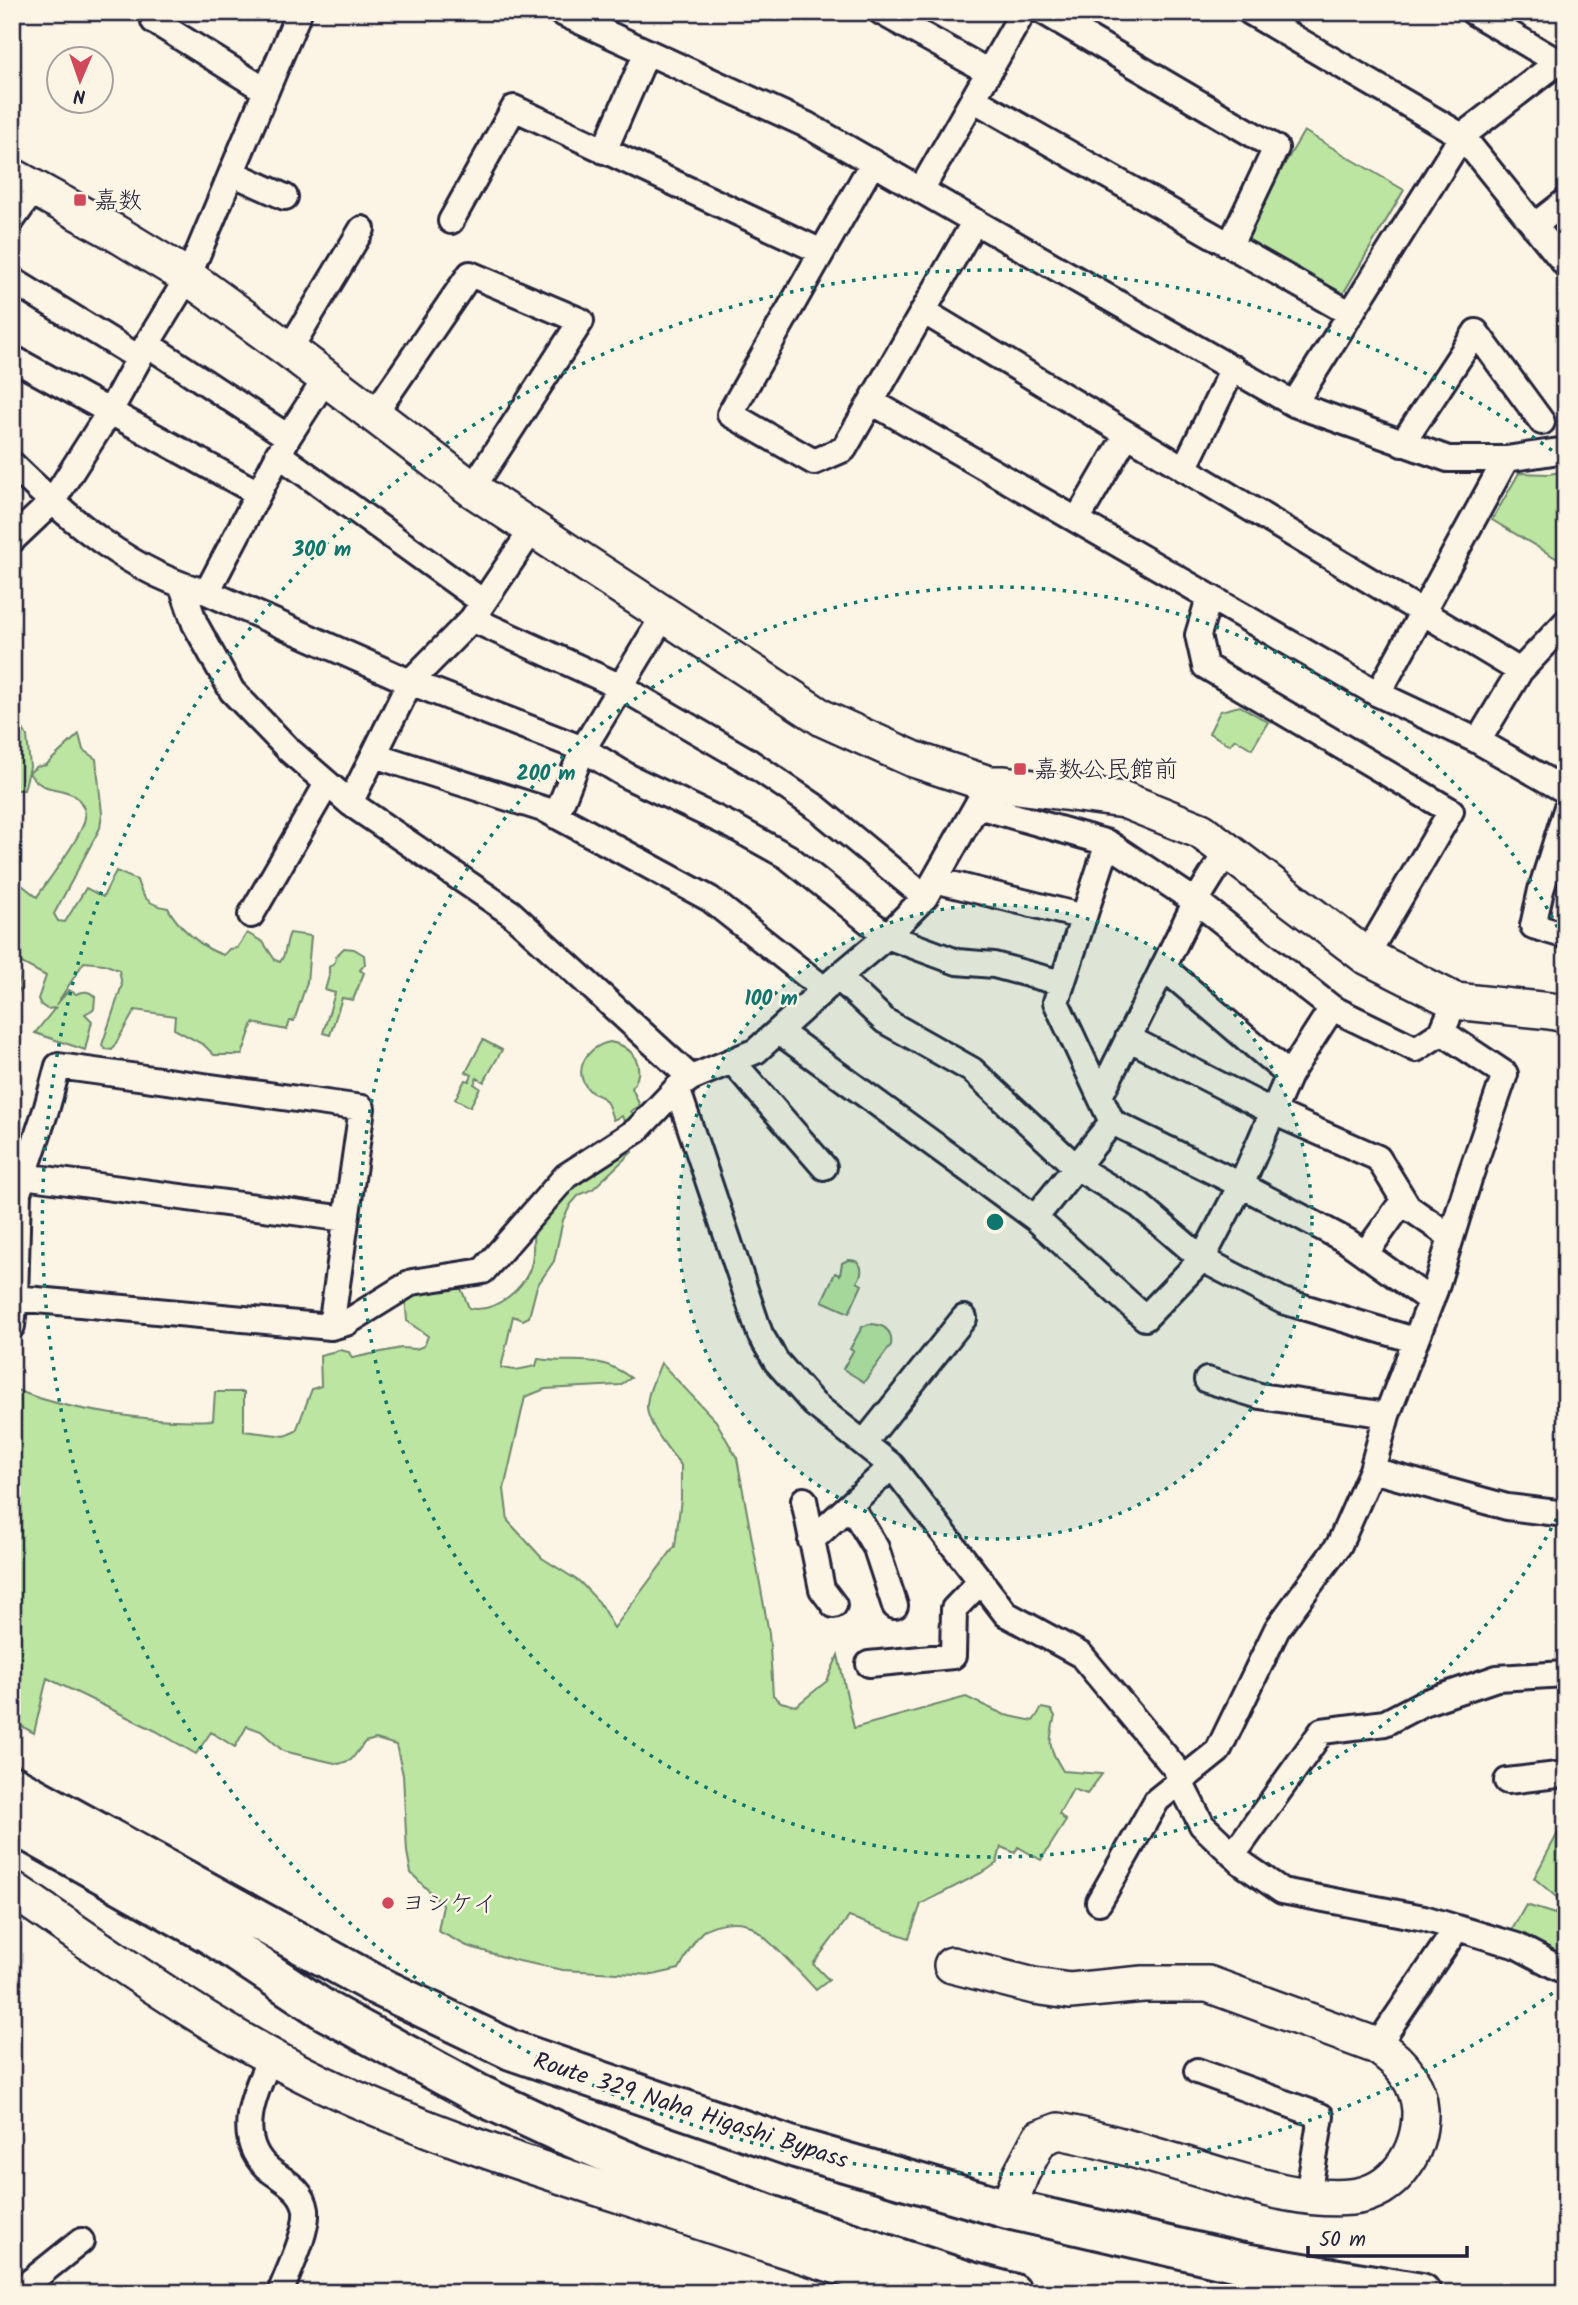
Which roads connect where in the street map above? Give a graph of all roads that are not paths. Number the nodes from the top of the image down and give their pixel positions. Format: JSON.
{"nodes":[{"id":1,"x":299,"y":12,"type":"edge"},
{"id":2,"x":560,"y":12,"type":"edge"},
{"id":3,"x":881,"y":12,"type":"edge"},
{"id":4,"x":1023,"y":12,"type":"edge"},
{"id":5,"x":1044,"y":12,"type":"edge"},
{"id":6,"x":1250,"y":12,"type":"edge"},
{"id":7,"x":1473,"y":12,"type":"edge"},
{"id":8,"x":154,"y":21,"type":"dead end"},
{"id":9,"x":605,"y":21,"type":"edge"},
{"id":10,"x":647,"y":52,"type":"junction"},
{"id":11,"x":1562,"y":59,"type":"edge"},
{"id":12,"x":989,"y":72,"type":"junction"},
{"id":13,"x":265,"y":90,"type":"junction"},
{"id":14,"x":974,"y":99,"type":"junction"},
{"id":15,"x":1462,"y":136,"type":"junction"},
{"id":16,"x":604,"y":151,"type":"junction"},
{"id":17,"x":873,"y":162,"type":"junction"},
{"id":18,"x":232,"y":173,"type":"junction"},
{"id":19,"x":23,"y":183,"type":"edge"},
{"id":20,"x":921,"y":190,"type":"junction"},
{"id":21,"x":285,"y":197,"type":"dead end"},
{"id":22,"x":1566,"y":201,"type":"edge"},
{"id":23,"x":12,"y":220,"type":"edge"},
{"id":24,"x":451,"y":220,"type":"dead end"},
{"id":25,"x":975,"y":221,"type":"junction"},
{"id":26,"x":1534,"y":226,"type":"junction"},
{"id":27,"x":362,"y":229,"type":"dead end"},
{"id":28,"x":1230,"y":245,"type":"junction"},
{"id":29,"x":822,"y":252,"type":"junction"},
{"id":30,"x":1566,"y":265,"type":"edge"},
{"id":31,"x":188,"y":278,"type":"junction"},
{"id":32,"x":12,"y":280,"type":"edge"},
{"id":33,"x":923,"y":311,"type":"junction"},
{"id":34,"x":1351,"y":313,"type":"junction"},
{"id":35,"x":289,"y":350,"type":"junction"},
{"id":36,"x":143,"y":351,"type":"junction"},
{"id":37,"x":12,"y":358,"type":"edge"},
{"id":38,"x":1233,"y":368,"type":"junction"},
{"id":39,"x":326,"y":378,"type":"junction"},
{"id":40,"x":872,"y":402,"type":"junction"},
{"id":41,"x":1294,"y":404,"type":"junction"},
{"id":42,"x":110,"y":411,"type":"junction"},
{"id":43,"x":373,"y":416,"type":"junction"},
{"id":44,"x":1542,"y":422,"type":"dead end"},
{"id":45,"x":1126,"y":434,"type":"junction"},
{"id":46,"x":1402,"y":444,"type":"junction"},
{"id":47,"x":283,"y":446,"type":"junction"},
{"id":48,"x":1566,"y":450,"type":"edge"},
{"id":49,"x":1506,"y":459,"type":"junction"},
{"id":50,"x":12,"y":464,"type":"edge"},
{"id":51,"x":1184,"y":469,"type":"junction"},
{"id":52,"x":472,"y":489,"type":"junction"},
{"id":53,"x":258,"y":493,"type":"junction"},
{"id":54,"x":51,"y":502,"type":"junction"},
{"id":55,"x":1077,"y":520,"type":"junction"},
{"id":56,"x":532,"y":530,"type":"junction"},
{"id":57,"x":12,"y":540,"type":"edge"},
{"id":58,"x":182,"y":586,"type":"junction"},
{"id":59,"x":207,"y":592,"type":"junction"},
{"id":60,"x":1209,"y":598,"type":"junction"},
{"id":61,"x":477,"y":611,"type":"junction"},
{"id":62,"x":1422,"y":612,"type":"junction"},
{"id":63,"x":664,"y":615,"type":"junction"},
{"id":64,"x":1566,"y":622,"type":"edge"},
{"id":65,"x":1520,"y":671,"type":"junction"},
{"id":66,"x":410,"y":682,"type":"junction"},
{"id":67,"x":621,"y":687,"type":"junction"},
{"id":68,"x":1378,"y":694,"type":"junction"},
{"id":69,"x":1478,"y":741,"type":"junction"},
{"id":70,"x":583,"y":749,"type":"junction"},
{"id":71,"x":374,"y":755,"type":"junction"},
{"id":72,"x":327,"y":784,"type":"junction"},
{"id":73,"x":1566,"y":791,"type":"edge"},
{"id":74,"x":984,"y":795,"type":"junction"},
{"id":75,"x":350,"y":803,"type":"junction"},
{"id":76,"x":1566,"y":810,"type":"edge"},
{"id":77,"x":556,"y":816,"type":"junction"},
{"id":78,"x":1108,"y":843,"type":"junction"},
{"id":79,"x":1227,"y":851,"type":"junction"},
{"id":80,"x":930,"y":889,"type":"junction"},
{"id":81,"x":1196,"y":901,"type":"junction"},
{"id":82,"x":251,"y":915,"type":"dead end"},
{"id":83,"x":1084,"y":917,"type":"junction"},
{"id":84,"x":887,"y":936,"type":"junction"},
{"id":85,"x":1566,"y":936,"type":"edge"},
{"id":86,"x":1366,"y":956,"type":"junction"},
{"id":87,"x":1163,"y":967,"type":"junction"},
{"id":88,"x":831,"y":983,"type":"junction"},
{"id":89,"x":1062,"y":983,"type":"junction"},
{"id":90,"x":1332,"y":1008,"type":"junction"},
{"id":91,"x":1566,"y":1014,"type":"edge"},
{"id":92,"x":1448,"y":1017,"type":"junction"},
{"id":93,"x":778,"y":1031,"type":"junction"},
{"id":94,"x":1128,"y":1038,"type":"junction"},
{"id":95,"x":732,"y":1061,"type":"junction"},
{"id":96,"x":1289,"y":1075,"type":"junction"},
{"id":97,"x":684,"y":1083,"type":"junction"},
{"id":98,"x":1100,"y":1096,"type":"junction"},
{"id":99,"x":1273,"y":1112,"type":"junction"},
{"id":100,"x":1112,"y":1122,"type":"junction"},
{"id":101,"x":824,"y":1167,"type":"dead end"},
{"id":102,"x":1076,"y":1167,"type":"junction"},
{"id":103,"x":23,"y":1176,"type":"junction"},
{"id":104,"x":1241,"y":1185,"type":"junction"},
{"id":105,"x":1404,"y":1201,"type":"junction"},
{"id":106,"x":1035,"y":1218,"type":"junction"},
{"id":107,"x":346,"y":1219,"type":"junction"},
{"id":108,"x":1451,"y":1237,"type":"junction"},
{"id":109,"x":1365,"y":1254,"type":"junction"},
{"id":110,"x":1202,"y":1259,"type":"junction"},
{"id":111,"x":15,"y":1298,"type":"junction"},
{"id":112,"x":1431,"y":1301,"type":"junction"},
{"id":113,"x":964,"y":1318,"type":"dead end"},
{"id":114,"x":12,"y":1326,"type":"edge"},
{"id":115,"x":331,"y":1328,"type":"junction"},
{"id":116,"x":1414,"y":1340,"type":"junction"},
{"id":117,"x":1207,"y":1380,"type":"dead end"},
{"id":118,"x":1387,"y":1415,"type":"junction"},
{"id":119,"x":864,"y":1443,"type":"junction"},
{"id":120,"x":892,"y":1466,"type":"junction"},
{"id":121,"x":1373,"y":1470,"type":"junction"},
{"id":122,"x":804,"y":1500,"type":"dead end"},
{"id":123,"x":850,"y":1505,"type":"junction"},
{"id":124,"x":1566,"y":1514,"type":"edge"},
{"id":125,"x":811,"y":1541,"type":"junction"},
{"id":126,"x":981,"y":1581,"type":"junction"},
{"id":127,"x":834,"y":1605,"type":"dead end"},
{"id":128,"x":895,"y":1606,"type":"dead end"},
{"id":129,"x":869,"y":1664,"type":"dead end"},
{"id":130,"x":1566,"y":1674,"type":"edge"},
{"id":131,"x":1566,"y":1774,"type":"edge"},
{"id":132,"x":1507,"y":1781,"type":"dead end"},
{"id":133,"x":1180,"y":1782,"type":"junction"},
{"id":134,"x":12,"y":1785,"type":"edge"},
{"id":135,"x":12,"y":1823,"type":"edge"},
{"id":136,"x":1233,"y":1855,"type":"junction"},
{"id":137,"x":12,"y":1889,"type":"edge"},
{"id":138,"x":1099,"y":1902,"type":"dead end"},
{"id":139,"x":1457,"y":1928,"type":"junction"},
{"id":140,"x":952,"y":1965,"type":"dead end"},
{"id":141,"x":1566,"y":1972,"type":"edge"},
{"id":142,"x":1377,"y":2046,"type":"junction"},
{"id":143,"x":271,"y":2057,"type":"junction"},
{"id":144,"x":1197,"y":2071,"type":"dead end"},
{"id":145,"x":1308,"y":2196,"type":"junction"},
{"id":146,"x":1008,"y":2209,"type":"junction"},
{"id":147,"x":81,"y":2241,"type":"dead end"},
{"id":148,"x":283,"y":2292,"type":"edge"},
{"id":149,"x":1399,"y":2292,"type":"edge"},
{"id":150,"x":16,"y":2293,"type":"edge"},
{"id":151,"x":929,"y":2293,"type":"edge"},
{"id":152,"x":1012,"y":2293,"type":"edge"}],
"edges":[{"from":1,"to":13,"type":"street"},
{"from":2,"to":9,"type":"street"},
{"from":3,"to":12,"type":"street"},
{"from":4,"to":12,"type":"street"},
{"from":5,"to":28,"type":"street"},
{"from":6,"to":15,"type":"street"},
{"from":7,"to":11,"type":"street"},
{"from":8,"to":13,"type":"street"},
{"from":9,"to":10,"type":"street"},
{"from":10,"to":16,"type":"street"},
{"from":10,"to":17,"type":"street"},
{"from":11,"to":15,"type":"street"},
{"from":12,"to":14,"type":"street"},
{"from":13,"to":18,"type":"street"},
{"from":14,"to":20,"type":"street"},
{"from":14,"to":28,"type":"street"},
{"from":15,"to":26,"type":"street"},
{"from":15,"to":34,"type":"street"},
{"from":16,"to":24,"type":"street"},
{"from":16,"to":29,"type":"street"},
{"from":17,"to":20,"type":"street"},
{"from":17,"to":29,"type":"street"},
{"from":18,"to":21,"type":"street"},
{"from":18,"to":31,"type":"street"},
{"from":19,"to":23,"type":"street"},
{"from":19,"to":31,"type":"street"},
{"from":20,"to":25,"type":"street"},
{"from":22,"to":26,"type":"street"},
{"from":25,"to":33,"type":"street"},
{"from":25,"to":38,"type":"street"},
{"from":26,"to":30,"type":"street"},
{"from":27,"to":35,"type":"street"},
{"from":28,"to":34,"type":"street"},
{"from":29,"to":40,"type":"street"},
{"from":31,"to":35,"type":"street"},
{"from":31,"to":36,"type":"street"},
{"from":32,"to":36,"type":"street"},
{"from":33,"to":40,"type":"street"},
{"from":33,"to":45,"type":"street"},
{"from":34,"to":41,"type":"street"},
{"from":35,"to":39,"type":"street"},
{"from":36,"to":42,"type":"street"},
{"from":36,"to":47,"type":"street"},
{"from":37,"to":42,"type":"street"},
{"from":38,"to":41,"type":"street"},
{"from":38,"to":51,"type":"street"},
{"from":39,"to":43,"type":"street"},
{"from":39,"to":47,"type":"street"},
{"from":40,"to":55,"type":"street"},
{"from":41,"to":46,"type":"street"},
{"from":42,"to":53,"type":"street"},
{"from":42,"to":54,"type":"street"},
{"from":43,"to":52,"type":"street"},
{"from":43,"to":52,"type":"street"},
{"from":44,"to":46,"type":"street"},
{"from":45,"to":51,"type":"street"},
{"from":45,"to":55,"type":"street"},
{"from":46,"to":49,"type":"street"},
{"from":47,"to":53,"type":"street"},
{"from":47,"to":61,"type":"street"},
{"from":48,"to":49,"type":"street"},
{"from":49,"to":62,"type":"street"},
{"from":50,"to":54,"type":"street"},
{"from":51,"to":62,"type":"street"},
{"from":52,"to":56,"type":"street"},
{"from":53,"to":59,"type":"street"},
{"from":54,"to":57,"type":"street"},
{"from":54,"to":58,"type":"street"},
{"from":55,"to":60,"type":"street"},
{"from":56,"to":61,"type":"street"},
{"from":56,"to":63,"type":"street"},
{"from":58,"to":59,"type":"street"},
{"from":58,"to":72,"type":"street"},
{"from":59,"to":66,"type":"street"},
{"from":60,"to":68,"type":"street"},
{"from":60,"to":86,"type":"street"},
{"from":61,"to":66,"type":"street"},
{"from":61,"to":67,"type":"street"},
{"from":62,"to":65,"type":"street"},
{"from":62,"to":68,"type":"street"},
{"from":63,"to":67,"type":"street"},
{"from":63,"to":74,"type":"street"},
{"from":64,"to":65,"type":"street"},
{"from":65,"to":69,"type":"street"},
{"from":66,"to":70,"type":"street"},
{"from":66,"to":71,"type":"street"},
{"from":67,"to":70,"type":"street"},
{"from":67,"to":80,"type":"street"},
{"from":68,"to":69,"type":"street"},
{"from":69,"to":73,"type":"street"},
{"from":70,"to":77,"type":"street"},
{"from":70,"to":84,"type":"street"},
{"from":71,"to":75,"type":"street"},
{"from":71,"to":77,"type":"street"},
{"from":72,"to":75,"type":"street"},
{"from":72,"to":82,"type":"street"},
{"from":74,"to":78,"type":"street"},
{"from":74,"to":79,"type":"street"},
{"from":74,"to":80,"type":"street"},
{"from":75,"to":97,"type":"street"},
{"from":76,"to":85,"type":"street"},
{"from":77,"to":88,"type":"street"},
{"from":78,"to":81,"type":"street"},
{"from":78,"to":83,"type":"street"},
{"from":79,"to":81,"type":"street"},
{"from":79,"to":86,"type":"street"},
{"from":80,"to":83,"type":"street"},
{"from":80,"to":84,"type":"street"},
{"from":81,"to":87,"type":"street"},
{"from":81,"to":90,"type":"street"},
{"from":83,"to":89,"type":"street"},
{"from":84,"to":88,"type":"street"},
{"from":84,"to":89,"type":"street"},
{"from":86,"to":92,"type":"street"},
{"from":87,"to":94,"type":"street"},
{"from":87,"to":96,"type":"street"},
{"from":88,"to":93,"type":"street"},
{"from":88,"to":102,"type":"street"},
{"from":89,"to":98,"type":"street"},
{"from":90,"to":92,"type":"street"},
{"from":90,"to":96,"type":"street"},
{"from":91,"to":92,"type":"street"},
{"from":92,"to":108,"type":"street"},
{"from":93,"to":95,"type":"street"},
{"from":93,"to":106,"type":"street"},
{"from":94,"to":98,"type":"street"},
{"from":94,"to":99,"type":"street"},
{"from":95,"to":97,"type":"street"},
{"from":95,"to":101,"type":"street"},
{"from":96,"to":99,"type":"street"},
{"from":97,"to":115,"type":"street"},
{"from":97,"to":119,"type":"street"},
{"from":98,"to":100,"type":"street"},
{"from":99,"to":104,"type":"street"},
{"from":99,"to":105,"type":"street"},
{"from":100,"to":102,"type":"street"},
{"from":100,"to":104,"type":"street"},
{"from":102,"to":106,"type":"street"},
{"from":102,"to":110,"type":"street"},
{"from":103,"to":107,"type":"street"},
{"from":103,"to":107,"type":"street"},
{"from":103,"to":111,"type":"street"},
{"from":104,"to":109,"type":"street"},
{"from":104,"to":110,"type":"street"},
{"from":105,"to":108,"type":"street"},
{"from":105,"to":109,"type":"street"},
{"from":106,"to":110,"type":"street"},
{"from":107,"to":115,"type":"street"},
{"from":108,"to":112,"type":"street"},
{"from":109,"to":112,"type":"street"},
{"from":110,"to":116,"type":"street"},
{"from":111,"to":114,"type":"street"},
{"from":111,"to":115,"type":"street"},
{"from":112,"to":116,"type":"street"},
{"from":113,"to":119,"type":"street"},
{"from":116,"to":118,"type":"street"},
{"from":117,"to":118,"type":"street"},
{"from":118,"to":121,"type":"street"},
{"from":119,"to":120,"type":"street"},
{"from":120,"to":123,"type":"street"},
{"from":120,"to":126,"type":"street"},
{"from":121,"to":124,"type":"street"},
{"from":121,"to":133,"type":"street"},
{"from":122,"to":125,"type":"street"},
{"from":123,"to":125,"type":"street"},
{"from":123,"to":128,"type":"street"},
{"from":125,"to":127,"type":"street"},
{"from":126,"to":129,"type":"street"},
{"from":126,"to":133,"type":"street"},
{"from":130,"to":136,"type":"street"},
{"from":131,"to":132,"type":"street"},
{"from":133,"to":136,"type":"street"},
{"from":133,"to":138,"type":"street"},
{"from":134,"to":146,"type":"highway","name":"Route 329 Naha Higashi Bypass"},
{"from":135,"to":152,"type":"highway"},
{"from":136,"to":139,"type":"street"},
{"from":137,"to":143,"type":"street"},
{"from":139,"to":141,"type":"street"},
{"from":139,"to":142,"type":"street"},
{"from":140,"to":142,"type":"street"},
{"from":142,"to":145,"type":"street"},
{"from":143,"to":148,"type":"street"},
{"from":143,"to":151,"type":"street"},
{"from":144,"to":145,"type":"street"},
{"from":145,"to":146,"type":"street"},
{"from":146,"to":149,"type":"highway","name":"Route 329 Naha Higashi Bypass"},
{"from":147,"to":150,"type":"street"}]}
